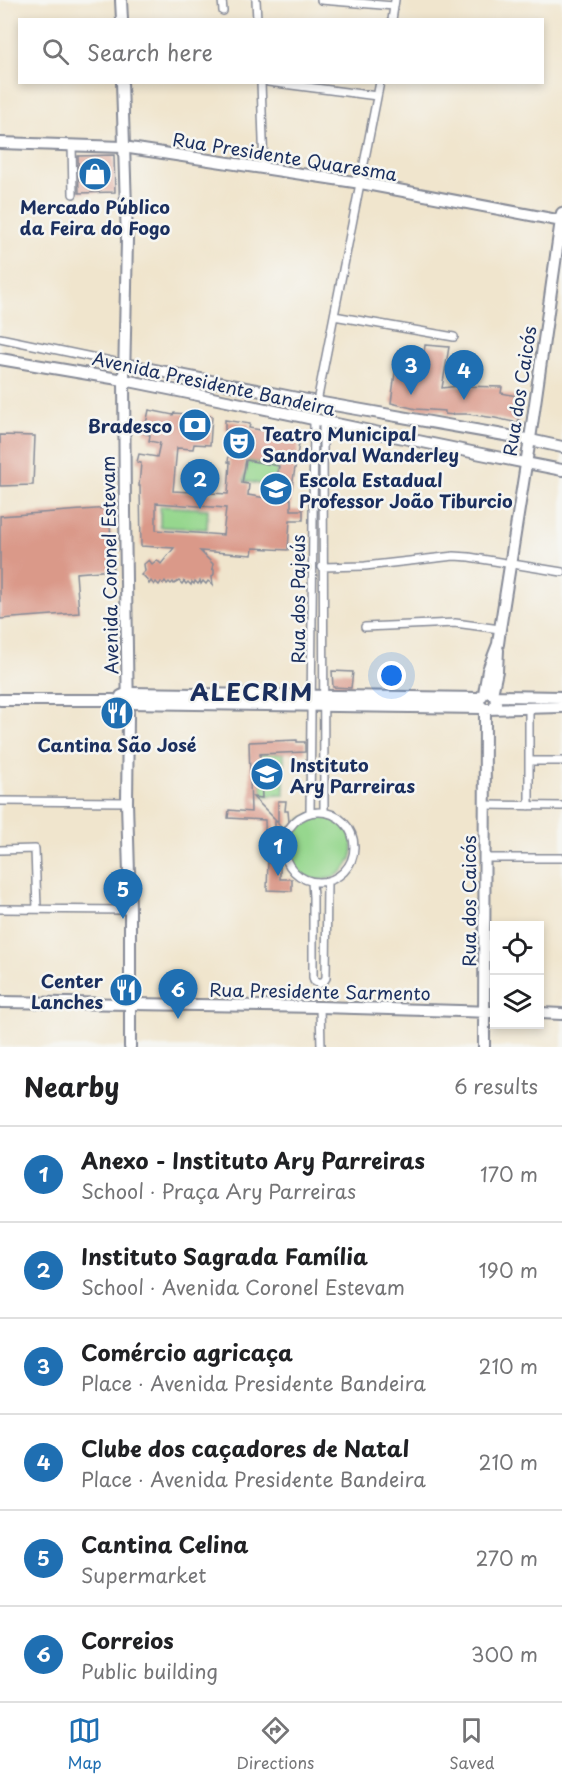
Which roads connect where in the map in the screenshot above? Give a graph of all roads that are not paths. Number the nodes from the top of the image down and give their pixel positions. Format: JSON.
{"nodes":[{"id":1,"x":121,"y":0,"type":"edge"},
{"id":2,"x":222,"y":0,"type":"edge"},
{"id":3,"x":256,"y":0,"type":"edge"},
{"id":4,"x":321,"y":0,"type":"edge"},
{"id":5,"x":395,"y":3,"type":"edge"},
{"id":6,"x":223,"y":11,"type":"dead end"},
{"id":7,"x":122,"y":18,"type":"edge"},
{"id":8,"x":257,"y":18,"type":"edge"},
{"id":9,"x":392,"y":18,"type":"edge"},
{"id":10,"x":122,"y":84,"type":"edge"},
{"id":11,"x":261,"y":84,"type":"edge"},
{"id":12,"x":284,"y":84,"type":"edge"},
{"id":13,"x":380,"y":84,"type":"edge"},
{"id":14,"x":377,"y":96,"type":"junction"},
{"id":15,"x":0,"y":143,"type":"edge"},
{"id":16,"x":72,"y":145,"type":"junction"},
{"id":17,"x":123,"y":147,"type":"junction"},
{"id":18,"x":264,"y":169,"type":"junction"},
{"id":19,"x":361,"y":183,"type":"junction"},
{"id":20,"x":73,"y":194,"type":"dead end"},
{"id":21,"x":562,"y":218,"type":"edge"},
{"id":22,"x":334,"y":316,"type":"junction"},
{"id":23,"x":454,"y":337,"type":"dead end"},
{"id":24,"x":0,"y":338,"type":"edge"},
{"id":25,"x":0,"y":359,"type":"edge"},
{"id":26,"x":125,"y":364,"type":"junction"},
{"id":27,"x":124,"y":380,"type":"junction"},
{"id":28,"x":317,"y":402,"type":"junction"},
{"id":29,"x":318,"y":421,"type":"junction"},
{"id":30,"x":530,"y":439,"type":"junction"},
{"id":31,"x":562,"y":447,"type":"edge"},
{"id":32,"x":525,"y":462,"type":"junction"},
{"id":33,"x":562,"y":470,"type":"edge"},
{"id":34,"x":510,"y":563,"type":"junction"},
{"id":35,"x":322,"y":567,"type":"junction"},
{"id":36,"x":562,"y":572,"type":"edge"},
{"id":37,"x":365,"y":627,"type":"dead end"},
{"id":38,"x":500,"y":629,"type":"junction"},
{"id":39,"x":562,"y":697,"type":"edge"},
{"id":40,"x":128,"y":698,"type":"junction"},
{"id":41,"x":0,"y":700,"type":"edge"},
{"id":42,"x":311,"y":701,"type":"junction"},
{"id":43,"x":323,"y":701,"type":"junction"},
{"id":44,"x":488,"y":702,"type":"junction"},
{"id":45,"x":529,"y":707,"type":"junction"},
{"id":46,"x":562,"y":707,"type":"edge"},
{"id":47,"x":529,"y":761,"type":"junction"},
{"id":48,"x":562,"y":761,"type":"edge"},
{"id":49,"x":0,"y":801,"type":"edge"},
{"id":50,"x":128,"y":802,"type":"junction"},
{"id":51,"x":485,"y":805,"type":"junction"},
{"id":52,"x":529,"y":806,"type":"junction"},
{"id":53,"x":562,"y":806,"type":"edge"},
{"id":54,"x":324,"y":812,"type":"junction"},
{"id":55,"x":310,"y":813,"type":"junction"},
{"id":56,"x":0,"y":850,"type":"edge"},
{"id":57,"x":485,"y":858,"type":"junction"},
{"id":58,"x":562,"y":858,"type":"edge"},
{"id":59,"x":327,"y":881,"type":"junction"},
{"id":60,"x":312,"y":882,"type":"junction"},
{"id":61,"x":326,"y":895,"type":"junction"},
{"id":62,"x":314,"y":897,"type":"junction"},
{"id":63,"x":0,"y":909,"type":"edge"},
{"id":64,"x":38,"y":909,"type":"junction"},
{"id":65,"x":130,"y":910,"type":"junction"},
{"id":66,"x":314,"y":943,"type":"junction"},
{"id":67,"x":327,"y":943,"type":"junction"},
{"id":68,"x":0,"y":1002,"type":"edge"},
{"id":69,"x":130,"y":1004,"type":"junction"},
{"id":70,"x":320,"y":1007,"type":"junction"},
{"id":71,"x":489,"y":1012,"type":"edge"},
{"id":72,"x":544,"y":1013,"type":"edge"},
{"id":73,"x":562,"y":1014,"type":"edge"},
{"id":74,"x":130,"y":1047,"type":"edge"},
{"id":75,"x":321,"y":1047,"type":"edge"},
{"id":76,"x":484,"y":1047,"type":"edge"}],
"edges":[{"from":1,"to":7,"type":"main road"},
{"from":2,"to":6,"type":"street"},
{"from":3,"to":8,"type":"street"},
{"from":4,"to":5,"type":"street"},
{"from":5,"to":9,"type":"street"},
{"from":10,"to":17,"type":"main road","name":"Avenida Coronel Estevam"},
{"from":11,"to":18,"type":"street"},
{"from":12,"to":14,"type":"street"},
{"from":13,"to":14,"type":"street"},
{"from":14,"to":19,"type":"street"},
{"from":15,"to":16,"type":"main road","name":"Rua Presidente Quaresma"},
{"from":16,"to":17,"type":"main road","name":"Rua Presidente Quaresma"},
{"from":16,"to":20,"type":"street"},
{"from":17,"to":18,"type":"main road","name":"Rua Presidente Quaresma"},
{"from":17,"to":26,"type":"main road","name":"Avenida Coronel Estevam"},
{"from":18,"to":19,"type":"main road","name":"Rua Presidente Quaresma"},
{"from":19,"to":21,"type":"main road","name":"Rua Presidente Quaresma"},
{"from":19,"to":22,"type":"street"},
{"from":21,"to":30,"type":"main road","name":"Rua dos Caicós"},
{"from":22,"to":23,"type":"street"},
{"from":22,"to":28,"type":"street"},
{"from":24,"to":26,"type":"street","name":"Avenida Presidente Bandeira"},
{"from":25,"to":27,"type":"main road","name":"Avenida Presidente Bandeira"},
{"from":26,"to":27,"type":"main road","name":"Avenida Coronel Estevam"},
{"from":26,"to":28,"type":"main road","name":"Avenida Presidente Bandeira"},
{"from":27,"to":29,"type":"main road","name":"Avenida Presidente Bandeira"},
{"from":27,"to":40,"type":"main road","name":"Avenida Coronel Estevam"},
{"from":28,"to":30,"type":"main road","name":"Avenida Presidente Bandeira"},
{"from":29,"to":32,"type":"main road","name":"Avenida Presidente Bandeira"},
{"from":29,"to":35,"type":"street","name":"Rua dos Pajeús"},
{"from":29,"to":42,"type":"street","name":"Rua dos Pajeús"},
{"from":30,"to":31,"type":"main road","name":"Avenida Presidente Bandeira"},
{"from":30,"to":32,"type":"main road","name":"Rua dos Caicós"},
{"from":32,"to":33,"type":"main road","name":"Avenida Presidente Bandeira"},
{"from":32,"to":34,"type":"main road","name":"Rua dos Caicós"},
{"from":34,"to":35,"type":"street"},
{"from":34,"to":36,"type":"street"},
{"from":34,"to":38,"type":"main road","name":"Rua dos Caicós"},
{"from":35,"to":43,"type":"street","name":"Rua dos Pajeús"},
{"from":37,"to":38,"type":"street"},
{"from":38,"to":44,"type":"main road","name":"Rua dos Caicós"},
{"from":39,"to":44,"type":"main road"},
{"from":40,"to":41,"type":"main road"},
{"from":40,"to":42,"type":"main road"},
{"from":40,"to":50,"type":"main road","name":"Avenida Coronel Estevam"},
{"from":42,"to":43,"type":"main road"},
{"from":42,"to":55,"type":"street","name":"Rua dos Pajeús"},
{"from":43,"to":44,"type":"main road"},
{"from":43,"to":54,"type":"street","name":"Rua dos Pajeús"},
{"from":44,"to":45,"type":"main road"},
{"from":44,"to":51,"type":"main road","name":"Rua dos Caicós"},
{"from":45,"to":46,"type":"main road"},
{"from":45,"to":47,"type":"street"},
{"from":47,"to":48,"type":"street"},
{"from":47,"to":52,"type":"street"},
{"from":49,"to":50,"type":"street"},
{"from":50,"to":65,"type":"main road","name":"Avenida Coronel Estevam"},
{"from":51,"to":52,"type":"street"},
{"from":51,"to":57,"type":"main road","name":"Rua dos Caicós"},
{"from":52,"to":53,"type":"street"},
{"from":54,"to":55,"type":"street"},
{"from":54,"to":59,"type":"street"},
{"from":55,"to":60,"type":"street"},
{"from":56,"to":64,"type":"street"},
{"from":57,"to":58,"type":"street"},
{"from":57,"to":71,"type":"main road","name":"Rua dos Caicós"},
{"from":59,"to":60,"type":"street"},
{"from":59,"to":61,"type":"street"},
{"from":60,"to":62,"type":"street"},
{"from":61,"to":62,"type":"street"},
{"from":61,"to":67,"type":"street"},
{"from":62,"to":66,"type":"street"},
{"from":63,"to":64,"type":"street"},
{"from":64,"to":65,"type":"street"},
{"from":65,"to":69,"type":"main road","name":"Avenida Coronel Estevam"},
{"from":66,"to":67,"type":"street"},
{"from":66,"to":67,"type":"street"},
{"from":68,"to":69,"type":"main road","name":"Rua Presidente Sarmento"},
{"from":69,"to":70,"type":"main road","name":"Rua Presidente Sarmento"},
{"from":69,"to":74,"type":"main road","name":"Avenida Coronel Estevam"},
{"from":70,"to":71,"type":"main road","name":"Rua Presidente Sarmento"},
{"from":70,"to":75,"type":"street"},
{"from":71,"to":76,"type":"main road","name":"Rua dos Caicós"},
{"from":72,"to":73,"type":"main road"}]}
